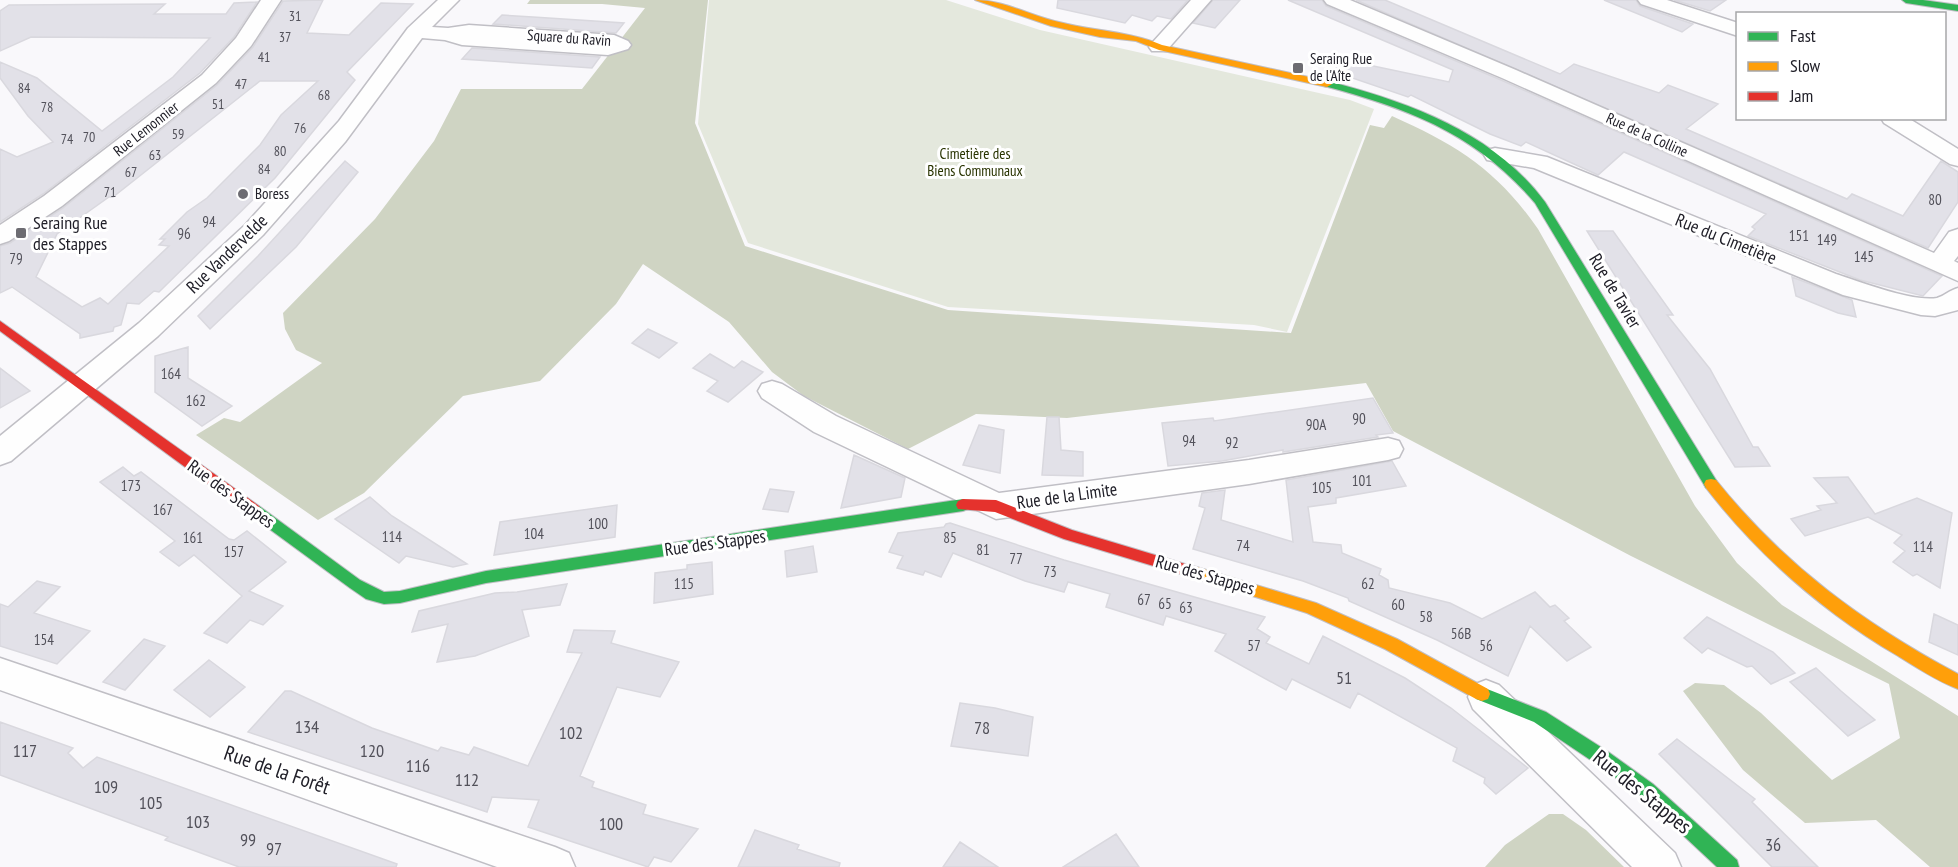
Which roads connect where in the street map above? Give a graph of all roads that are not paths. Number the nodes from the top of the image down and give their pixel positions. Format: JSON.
{"nodes":[{"id":1,"x":271,"y":0,"type":"edge"},
{"id":2,"x":449,"y":0,"type":"edge"},
{"id":3,"x":979,"y":0,"type":"edge"},
{"id":4,"x":1201,"y":0,"type":"edge"},
{"id":5,"x":1334,"y":0,"type":"edge"},
{"id":6,"x":1648,"y":0,"type":"edge"},
{"id":7,"x":1906,"y":0,"type":"edge"},
{"id":8,"x":1958,"y":8,"type":"edge"},
{"id":9,"x":1736,"y":30,"type":"edge"},
{"id":10,"x":415,"y":32,"type":"junction"},
{"id":11,"x":448,"y":34,"type":"junction"},
{"id":12,"x":1159,"y":47,"type":"junction"},
{"id":13,"x":1895,"y":120,"type":"edge"},
{"id":14,"x":1496,"y":155,"type":"junction"},
{"id":15,"x":1958,"y":159,"type":"edge"},
{"id":16,"x":0,"y":236,"type":"edge"},
{"id":17,"x":1958,"y":237,"type":"edge"},
{"id":18,"x":1949,"y":269,"type":"edge"},
{"id":19,"x":1958,"y":297,"type":"edge"},
{"id":20,"x":0,"y":325,"type":"edge"},
{"id":21,"x":83,"y":386,"type":"junction"},
{"id":22,"x":772,"y":391,"type":"dead end"},
{"id":23,"x":1388,"y":449,"type":"dead end"},
{"id":24,"x":0,"y":453,"type":"edge"},
{"id":25,"x":996,"y":506,"type":"junction"},
{"id":26,"x":0,"y":674,"type":"edge"},
{"id":27,"x":1958,"y":682,"type":"edge"},
{"id":28,"x":1484,"y":695,"type":"junction"},
{"id":29,"x":499,"y":858,"type":"edge"},
{"id":30,"x":555,"y":867,"type":"edge"},
{"id":31,"x":1661,"y":867,"type":"edge"},
{"id":32,"x":1730,"y":867,"type":"edge"}],
"edges":[{"from":1,"to":16,"type":"street","name":"Rue Lemonnier"},
{"from":2,"to":10,"type":"street","name":"Rue Vandervelde"},
{"from":3,"to":12,"type":"street","name":"Rue de Tavier"},
{"from":4,"to":12,"type":"street"},
{"from":5,"to":18,"type":"street","name":"Rue de la Colline"},
{"from":6,"to":9,"type":"street"},
{"from":7,"to":8,"type":"street"},
{"from":10,"to":11,"type":"street","name":"Square du Ravin"},
{"from":10,"to":21,"type":"street","name":"Rue Vandervelde"},
{"from":11,"to":11,"type":"street","name":"Square du Ravin"},
{"from":12,"to":14,"type":"street","name":"Rue de Tavier"},
{"from":13,"to":15,"type":"street"},
{"from":14,"to":19,"type":"street","name":"Rue du Cimetière"},
{"from":14,"to":27,"type":"street","name":"Rue de Tavier"},
{"from":17,"to":18,"type":"street"},
{"from":20,"to":21,"type":"street","name":"Rue des Stappes"},
{"from":21,"to":24,"type":"street","name":"Rue Vandervelde"},
{"from":21,"to":25,"type":"street","name":"Rue des Stappes"},
{"from":22,"to":25,"type":"street","name":"Rue de la Limite"},
{"from":23,"to":25,"type":"street","name":"Rue de la Limite"},
{"from":25,"to":28,"type":"street","name":"Rue des Stappes"},
{"from":26,"to":29,"type":"street","name":"Rue de la Forêt"},
{"from":28,"to":31,"type":"street","name":"Rue des Stappes"},
{"from":28,"to":32,"type":"street","name":"Rue des Stappes"},
{"from":29,"to":30,"type":"street","name":"Rue de la Forêt"}]}
